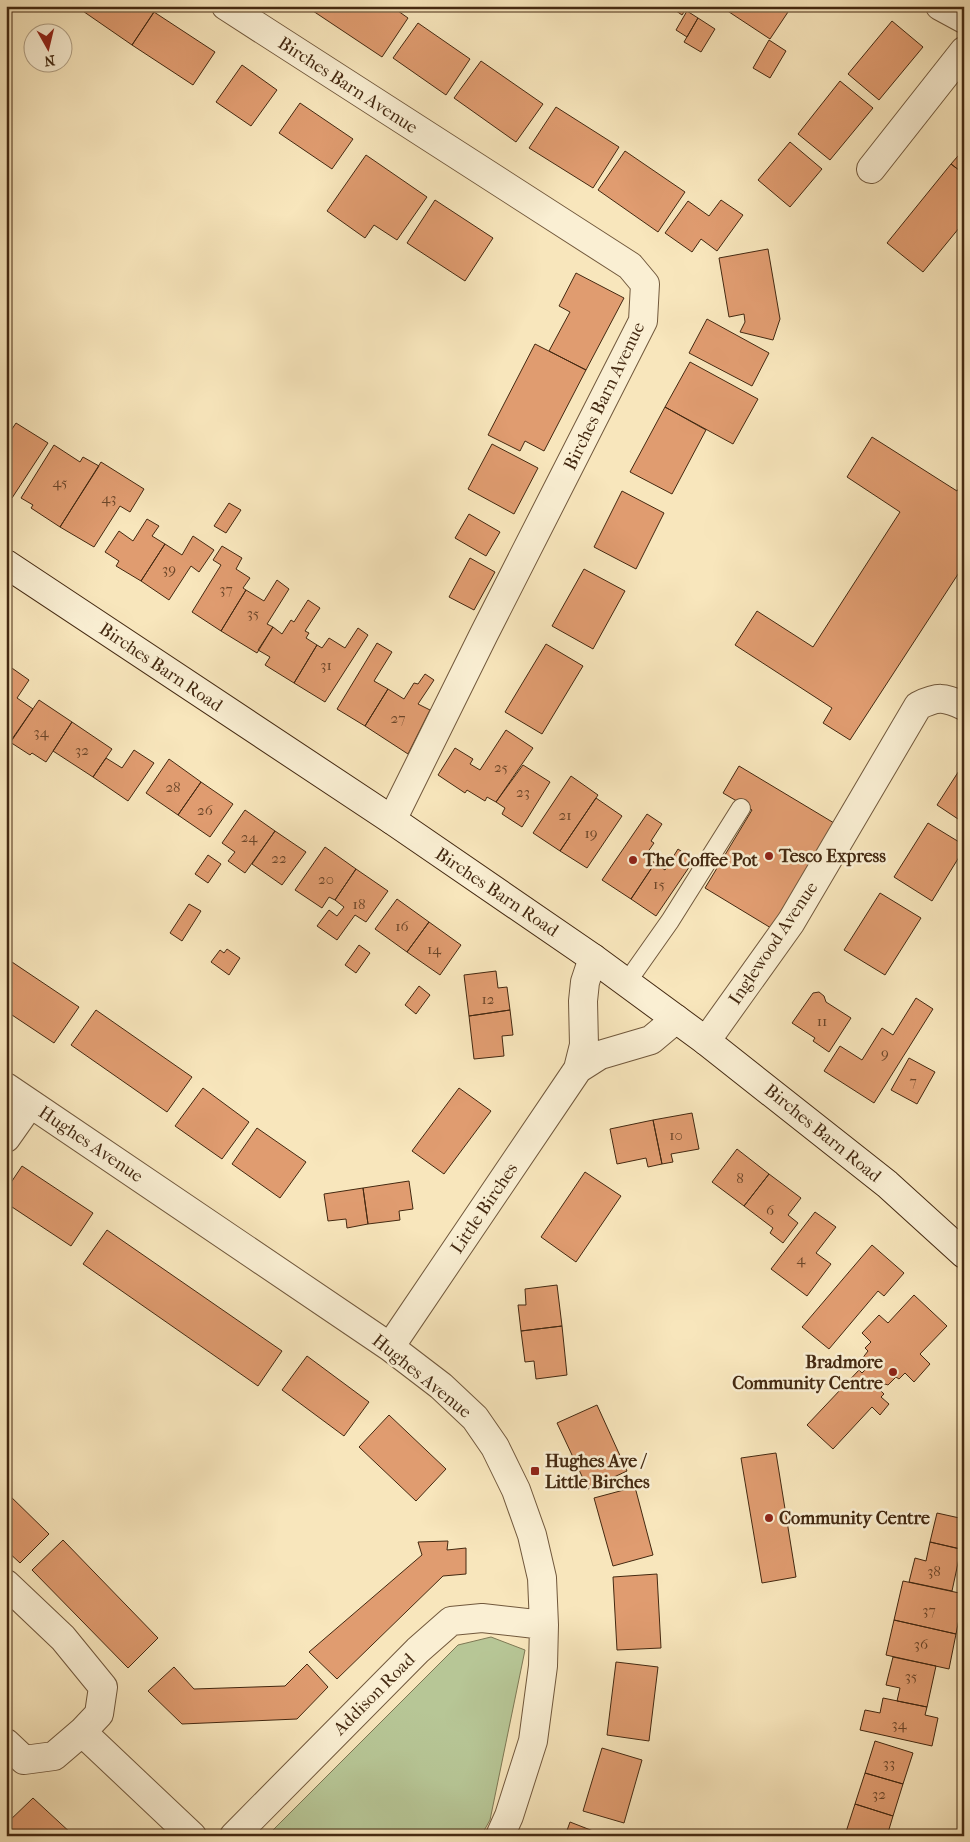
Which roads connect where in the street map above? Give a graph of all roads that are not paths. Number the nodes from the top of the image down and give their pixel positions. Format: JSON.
{"nodes":[{"id":1,"x":226,"y":6,"type":"edge"},
{"id":2,"x":940,"y":6,"type":"edge"},
{"id":3,"x":964,"y":18,"type":"edge"},
{"id":4,"x":964,"y":51,"type":"edge"},
{"id":5,"x":871,"y":169,"type":"dead end"},
{"id":6,"x":6,"y":564,"type":"edge"},
{"id":7,"x":964,"y":706,"type":"edge"},
{"id":8,"x":741,"y":808,"type":"dead end"},
{"id":9,"x":392,"y":820,"type":"junction"},
{"id":10,"x":593,"y":958,"type":"junction"},
{"id":11,"x":627,"y":982,"type":"junction"},
{"id":12,"x":676,"y":1019,"type":"junction"},
{"id":13,"x":706,"y":1040,"type":"junction"},
{"id":14,"x":578,"y":1068,"type":"junction"},
{"id":15,"x":6,"y":1087,"type":"edge"},
{"id":16,"x":30,"y":1104,"type":"junction"},
{"id":17,"x":6,"y":1138,"type":"edge"},
{"id":18,"x":964,"y":1254,"type":"edge"},
{"id":19,"x":390,"y":1347,"type":"junction"},
{"id":20,"x":6,"y":1584,"type":"edge"},
{"id":21,"x":544,"y":1626,"type":"junction"},
{"id":22,"x":82,"y":1732,"type":"junction"},
{"id":23,"x":6,"y":1743,"type":"edge"},
{"id":24,"x":192,"y":1836,"type":"edge"},
{"id":25,"x":234,"y":1836,"type":"edge"},
{"id":26,"x":500,"y":1836,"type":"edge"}],
"edges":[{"from":1,"to":9,"type":"street","name":"Birches Barn Avenue"},
{"from":2,"to":3,"type":"street"},
{"from":4,"to":5,"type":"street"},
{"from":6,"to":9,"type":"street","name":"Birches Barn Road"},
{"from":7,"to":13,"type":"street","name":"Inglewood Avenue"},
{"from":8,"to":11,"type":"lane"},
{"from":9,"to":10,"type":"street","name":"Birches Barn Road"},
{"from":10,"to":11,"type":"street","name":"Birches Barn Road"},
{"from":10,"to":14,"type":"street","name":"Little Birches"},
{"from":11,"to":12,"type":"street","name":"Birches Barn Road"},
{"from":12,"to":13,"type":"street","name":"Birches Barn Road"},
{"from":12,"to":14,"type":"street","name":"Little Birches"},
{"from":13,"to":18,"type":"street","name":"Birches Barn Road"},
{"from":14,"to":19,"type":"street","name":"Little Birches"},
{"from":15,"to":16,"type":"street","name":"Hughes Avenue"},
{"from":16,"to":17,"type":"street"},
{"from":16,"to":19,"type":"street","name":"Hughes Avenue"},
{"from":19,"to":21,"type":"street","name":"Hughes Avenue"},
{"from":20,"to":22,"type":"street"},
{"from":21,"to":25,"type":"street","name":"Addison Road"},
{"from":21,"to":26,"type":"street","name":"Hughes Avenue"},
{"from":22,"to":23,"type":"street"},
{"from":22,"to":24,"type":"street"}]}
